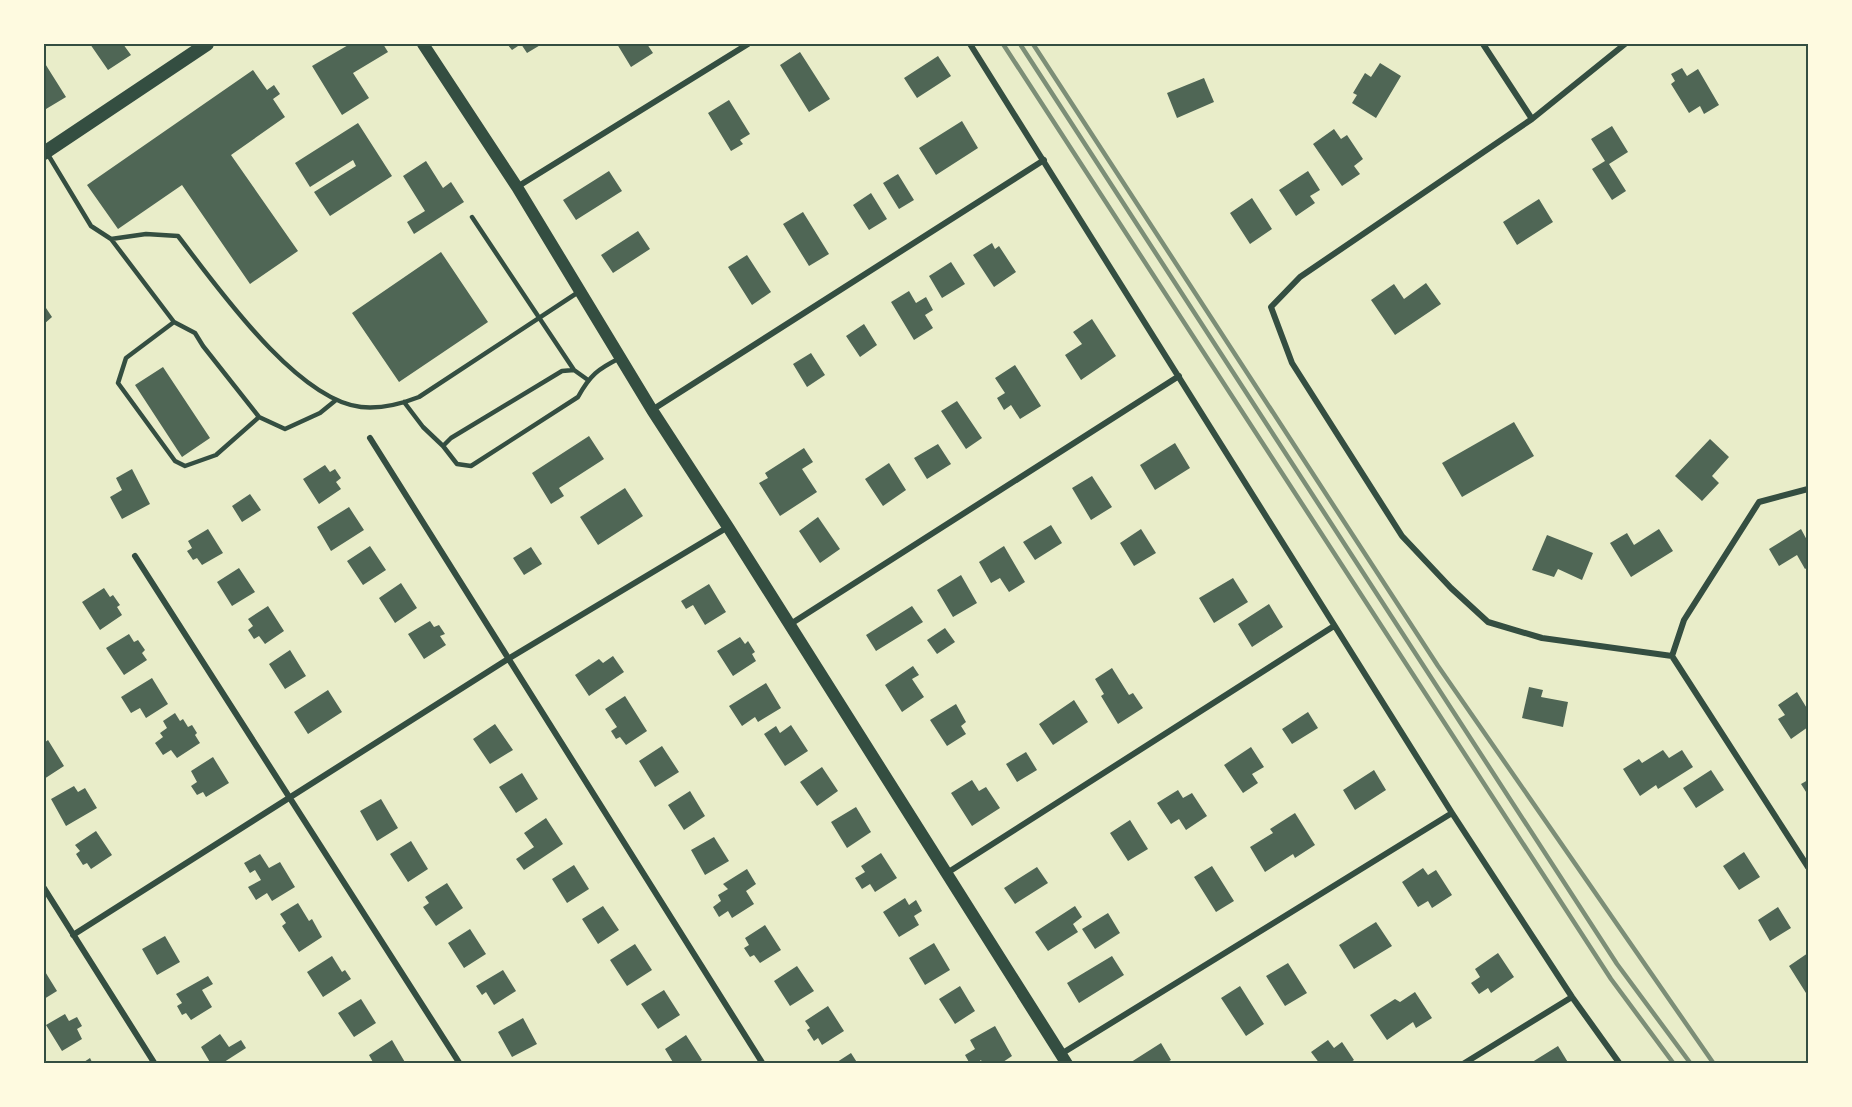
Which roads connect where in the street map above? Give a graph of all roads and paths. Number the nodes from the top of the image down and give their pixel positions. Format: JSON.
{"nodes":[{"id":1,"x":207,"y":44,"type":"edge"},
{"id":2,"x":423,"y":44,"type":"edge"},
{"id":3,"x":748,"y":44,"type":"edge"},
{"id":4,"x":970,"y":44,"type":"edge"},
{"id":5,"x":1484,"y":44,"type":"edge"},
{"id":6,"x":1625,"y":44,"type":"edge"},
{"id":7,"x":1532,"y":120,"type":"junction"},
{"id":8,"x":45,"y":152,"type":"edge"},
{"id":9,"x":1044,"y":160,"type":"junction"},
{"id":10,"x":517,"y":187,"type":"junction"},
{"id":11,"x":472,"y":217,"type":"dead end"},
{"id":12,"x":111,"y":239,"type":"junction"},
{"id":13,"x":580,"y":291,"type":"junction"},
{"id":14,"x":538,"y":318,"type":"junction"},
{"id":15,"x":174,"y":322,"type":"junction"},
{"id":16,"x":620,"y":358,"type":"junction"},
{"id":17,"x":574,"y":370,"type":"junction"},
{"id":18,"x":1179,"y":376,"type":"junction"},
{"id":19,"x":588,"y":380,"type":"junction"},
{"id":20,"x":336,"y":400,"type":"junction"},
{"id":21,"x":404,"y":402,"type":"junction"},
{"id":22,"x":652,"y":410,"type":"junction"},
{"id":23,"x":259,"y":417,"type":"junction"},
{"id":24,"x":370,"y":438,"type":"dead end"},
{"id":25,"x":443,"y":446,"type":"junction"},
{"id":26,"x":1809,"y":489,"type":"edge"},
{"id":27,"x":728,"y":527,"type":"junction"},
{"id":28,"x":135,"y":556,"type":"dead end"},
{"id":29,"x":789,"y":625,"type":"junction"},
{"id":30,"x":1334,"y":626,"type":"junction"},
{"id":31,"x":1672,"y":656,"type":"junction"},
{"id":32,"x":508,"y":659,"type":"junction"},
{"id":33,"x":290,"y":798,"type":"junction"},
{"id":34,"x":1452,"y":813,"type":"junction"},
{"id":35,"x":1809,"y":867,"type":"edge"},
{"id":36,"x":947,"y":873,"type":"junction"},
{"id":37,"x":44,"y":888,"type":"edge"},
{"id":38,"x":73,"y":935,"type":"junction"},
{"id":39,"x":1572,"y":997,"type":"junction"},
{"id":40,"x":1064,"y":1059,"type":"edge"},
{"id":41,"x":155,"y":1064,"type":"edge"},
{"id":42,"x":460,"y":1064,"type":"edge"},
{"id":43,"x":763,"y":1064,"type":"edge"},
{"id":44,"x":1463,"y":1064,"type":"edge"},
{"id":45,"x":1620,"y":1064,"type":"edge"}],
"edges":[{"from":1,"to":8,"type":"main road"},
{"from":2,"to":10,"type":"main road"},
{"from":3,"to":10,"type":"street"},
{"from":4,"to":9,"type":"street"},
{"from":5,"to":7,"type":"street"},
{"from":6,"to":7,"type":"street"},
{"from":7,"to":31,"type":"street"},
{"from":8,"to":12,"type":"lane"},
{"from":9,"to":18,"type":"street"},
{"from":9,"to":22,"type":"street"},
{"from":10,"to":13,"type":"main road"},
{"from":11,"to":14,"type":"lane"},
{"from":12,"to":15,"type":"lane"},
{"from":12,"to":20,"type":"lane"},
{"from":13,"to":14,"type":"lane"},
{"from":13,"to":16,"type":"main road"},
{"from":14,"to":17,"type":"lane"},
{"from":14,"to":21,"type":"lane"},
{"from":15,"to":23,"type":"lane"},
{"from":15,"to":23,"type":"lane"},
{"from":16,"to":19,"type":"lane"},
{"from":16,"to":22,"type":"main road"},
{"from":17,"to":19,"type":"lane"},
{"from":17,"to":25,"type":"lane"},
{"from":18,"to":29,"type":"street"},
{"from":18,"to":30,"type":"street"},
{"from":19,"to":25,"type":"lane"},
{"from":20,"to":21,"type":"lane"},
{"from":20,"to":23,"type":"lane"},
{"from":21,"to":25,"type":"lane"},
{"from":22,"to":27,"type":"main road"},
{"from":24,"to":32,"type":"street"},
{"from":26,"to":31,"type":"street"},
{"from":27,"to":29,"type":"main road"},
{"from":27,"to":32,"type":"street"},
{"from":28,"to":33,"type":"street"},
{"from":29,"to":36,"type":"main road"},
{"from":30,"to":34,"type":"street"},
{"from":30,"to":36,"type":"street"},
{"from":31,"to":35,"type":"street"},
{"from":32,"to":33,"type":"street"},
{"from":32,"to":43,"type":"street"},
{"from":33,"to":38,"type":"street"},
{"from":33,"to":42,"type":"street"},
{"from":34,"to":39,"type":"street"},
{"from":34,"to":40,"type":"street"},
{"from":36,"to":40,"type":"main road"},
{"from":37,"to":38,"type":"street"},
{"from":38,"to":41,"type":"street"},
{"from":39,"to":44,"type":"street"},
{"from":39,"to":45,"type":"street"}]}
